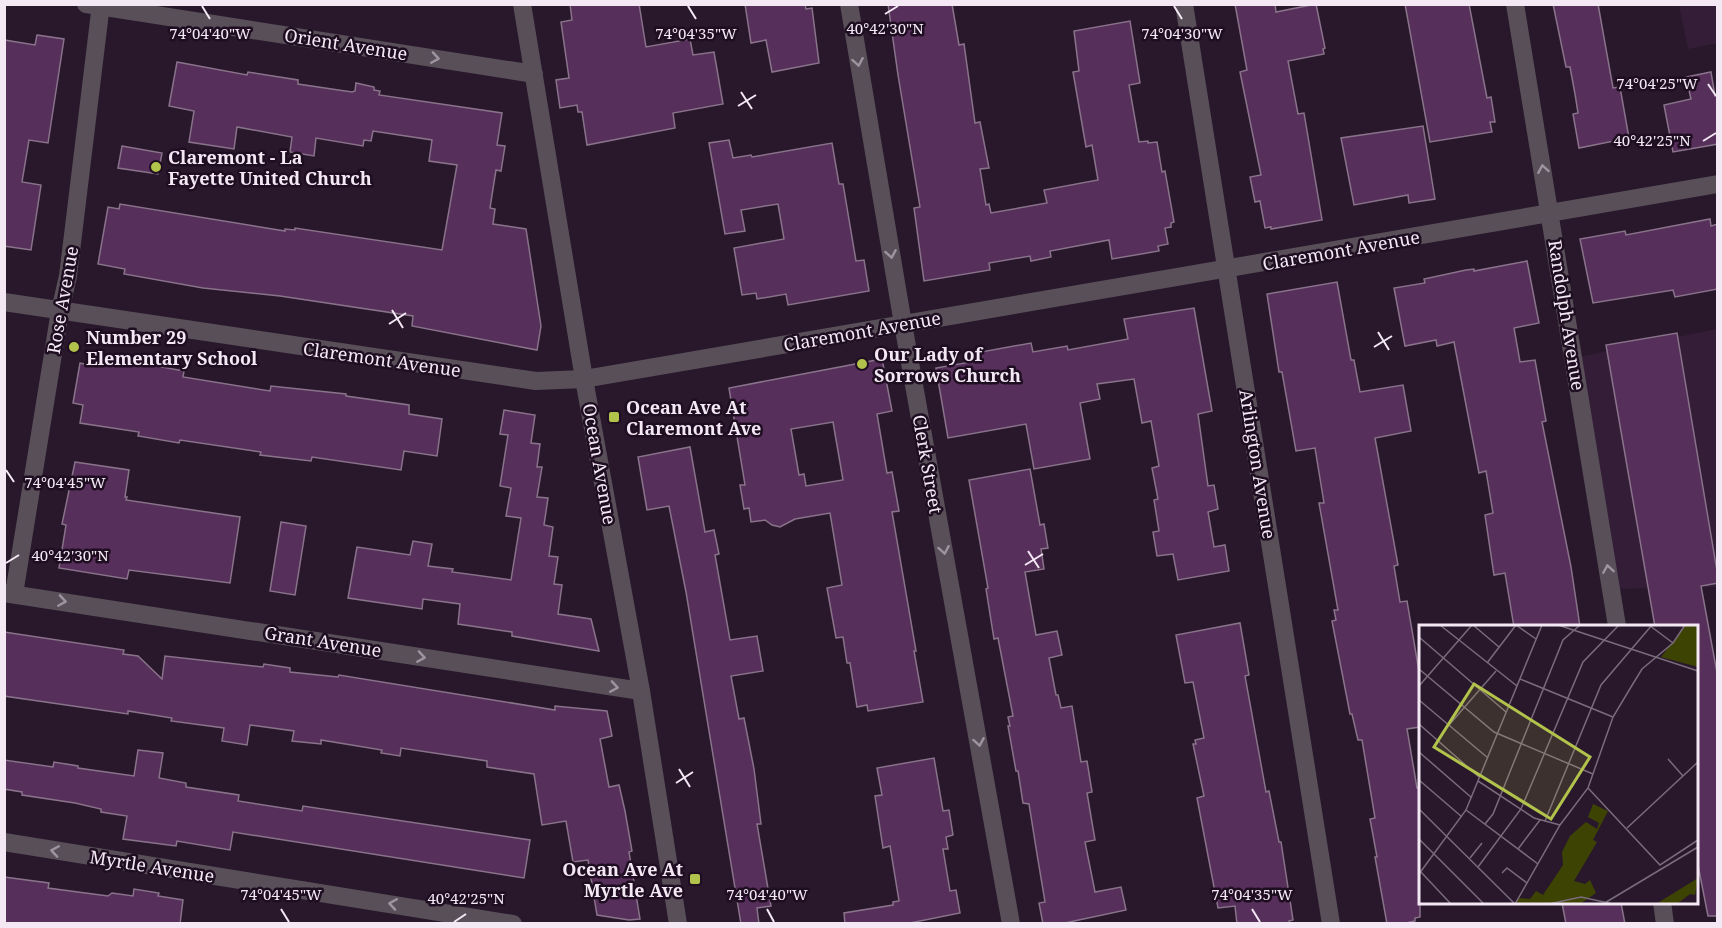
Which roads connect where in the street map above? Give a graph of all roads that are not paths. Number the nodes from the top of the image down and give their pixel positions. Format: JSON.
{"nodes":[{"id":1,"x":522,"y":4,"type":"edge"},
{"id":2,"x":849,"y":4,"type":"edge"},
{"id":3,"x":1184,"y":4,"type":"edge"},
{"id":4,"x":1515,"y":4,"type":"edge"},
{"id":5,"x":96,"y":5,"type":"edge"},
{"id":6,"x":534,"y":74,"type":"junction"},
{"id":7,"x":1718,"y":184,"type":"edge"},
{"id":8,"x":1550,"y":213,"type":"junction"},
{"id":9,"x":1228,"y":270,"type":"junction"},
{"id":10,"x":4,"y":302,"type":"edge"},
{"id":11,"x":60,"y":311,"type":"junction"},
{"id":12,"x":903,"y":324,"type":"junction"},
{"id":13,"x":585,"y":379,"type":"junction"},
{"id":14,"x":9,"y":593,"type":"edge"},
{"id":15,"x":1617,"y":625,"type":"edge"},
{"id":16,"x":641,"y":691,"type":"junction"},
{"id":17,"x":4,"y":842,"type":"edge"},
{"id":18,"x":1662,"y":904,"type":"edge"},
{"id":19,"x":513,"y":924,"type":"edge"},
{"id":20,"x":678,"y":924,"type":"edge"},
{"id":21,"x":1011,"y":924,"type":"edge"},
{"id":22,"x":1331,"y":924,"type":"edge"},
{"id":23,"x":1665,"y":924,"type":"edge"}],
"edges":[{"from":1,"to":6,"type":"street","name":"Ocean Avenue"},
{"from":2,"to":12,"type":"street","name":"Clerk Street","one_way":true},
{"from":3,"to":9,"type":"street","name":"Arlington Avenue"},
{"from":8,"to":4,"type":"street","name":"Randolph Avenue","one_way":true},
{"from":5,"to":6,"type":"street","name":"Orient Avenue","one_way":true},
{"from":5,"to":11,"type":"street","name":"Rose Avenue"},
{"from":6,"to":13,"type":"street","name":"Ocean Avenue"},
{"from":7,"to":8,"type":"street","name":"Claremont Avenue"},
{"from":8,"to":9,"type":"street","name":"Claremont Avenue"},
{"from":15,"to":8,"type":"street","name":"Randolph Avenue","one_way":true},
{"from":9,"to":12,"type":"street","name":"Claremont Avenue"},
{"from":9,"to":22,"type":"street","name":"Arlington Avenue"},
{"from":10,"to":11,"type":"street","name":"Claremont Avenue"},
{"from":11,"to":13,"type":"street","name":"Claremont Avenue"},
{"from":11,"to":14,"type":"street","name":"Rose Avenue"},
{"from":12,"to":13,"type":"street","name":"Claremont Avenue"},
{"from":12,"to":21,"type":"street","name":"Clerk Street","one_way":true},
{"from":13,"to":16,"type":"street","name":"Ocean Avenue"},
{"from":14,"to":16,"type":"street","name":"Grant Avenue","one_way":true},
{"from":16,"to":20,"type":"street","name":"Ocean Avenue"},
{"from":19,"to":17,"type":"street","name":"Myrtle Avenue","one_way":true},
{"from":18,"to":23,"type":"street"}]}
